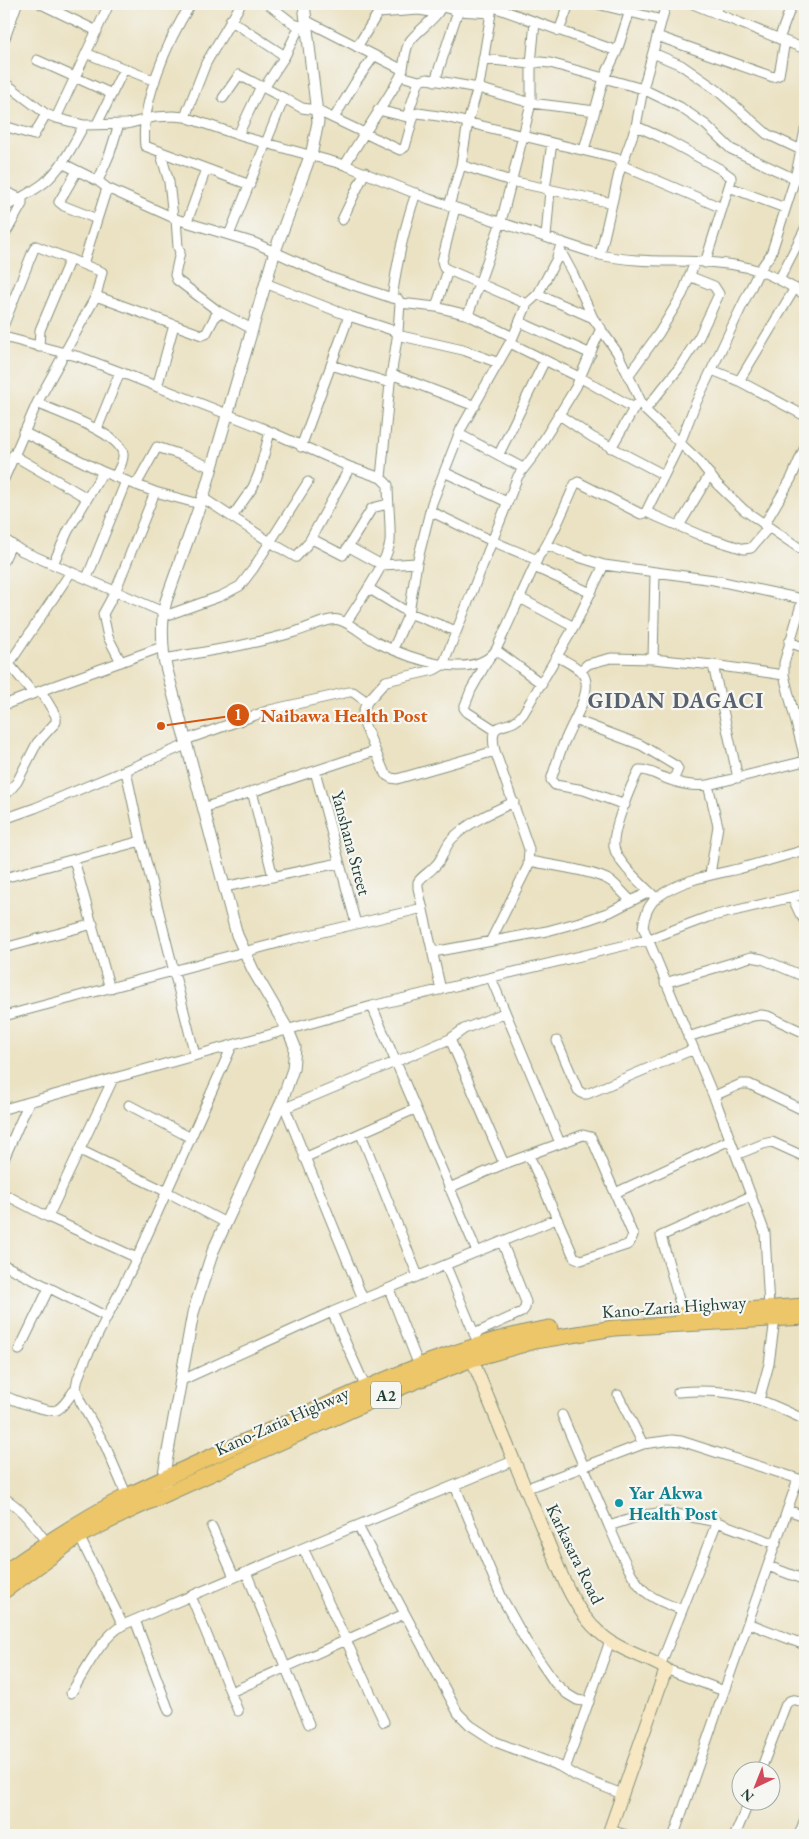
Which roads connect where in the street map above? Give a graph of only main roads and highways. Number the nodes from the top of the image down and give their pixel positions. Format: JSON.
{"nodes":[{"id":1,"x":805,"y":1306,"type":"edge"},
{"id":2,"x":772,"y":1313,"type":"junction"},
{"id":3,"x":805,"y":1317,"type":"edge"},
{"id":4,"x":472,"y":1359,"type":"junction"},
{"id":5,"x":165,"y":1486,"type":"junction"},
{"id":6,"x":4,"y":1573,"type":"edge"},
{"id":7,"x":4,"y":1591,"type":"edge"},
{"id":8,"x":615,"y":1834,"type":"edge"}],
"edges":[{"from":1,"to":2,"type":"highway","name":"Kano-Zaria Highway","number":"A2"},
{"from":2,"to":3,"type":"highway","name":"Kano-Zaria Highway","number":"A2"},
{"from":2,"to":4,"type":"highway","name":"Kano-Zaria Highway","number":"A2"},
{"from":2,"to":5,"type":"highway","name":"Kano-Zaria Highway","number":"A2"},
{"from":4,"to":5,"type":"highway","name":"Kano-Zaria Highway","number":"A2"},
{"from":4,"to":8,"type":"main road","name":"Karkasara Road"},
{"from":5,"to":6,"type":"highway","name":"Kano-Zaria Highway","number":"A2"},
{"from":5,"to":7,"type":"highway","name":"Kano-Zaria Highway","number":"A2"}]}
